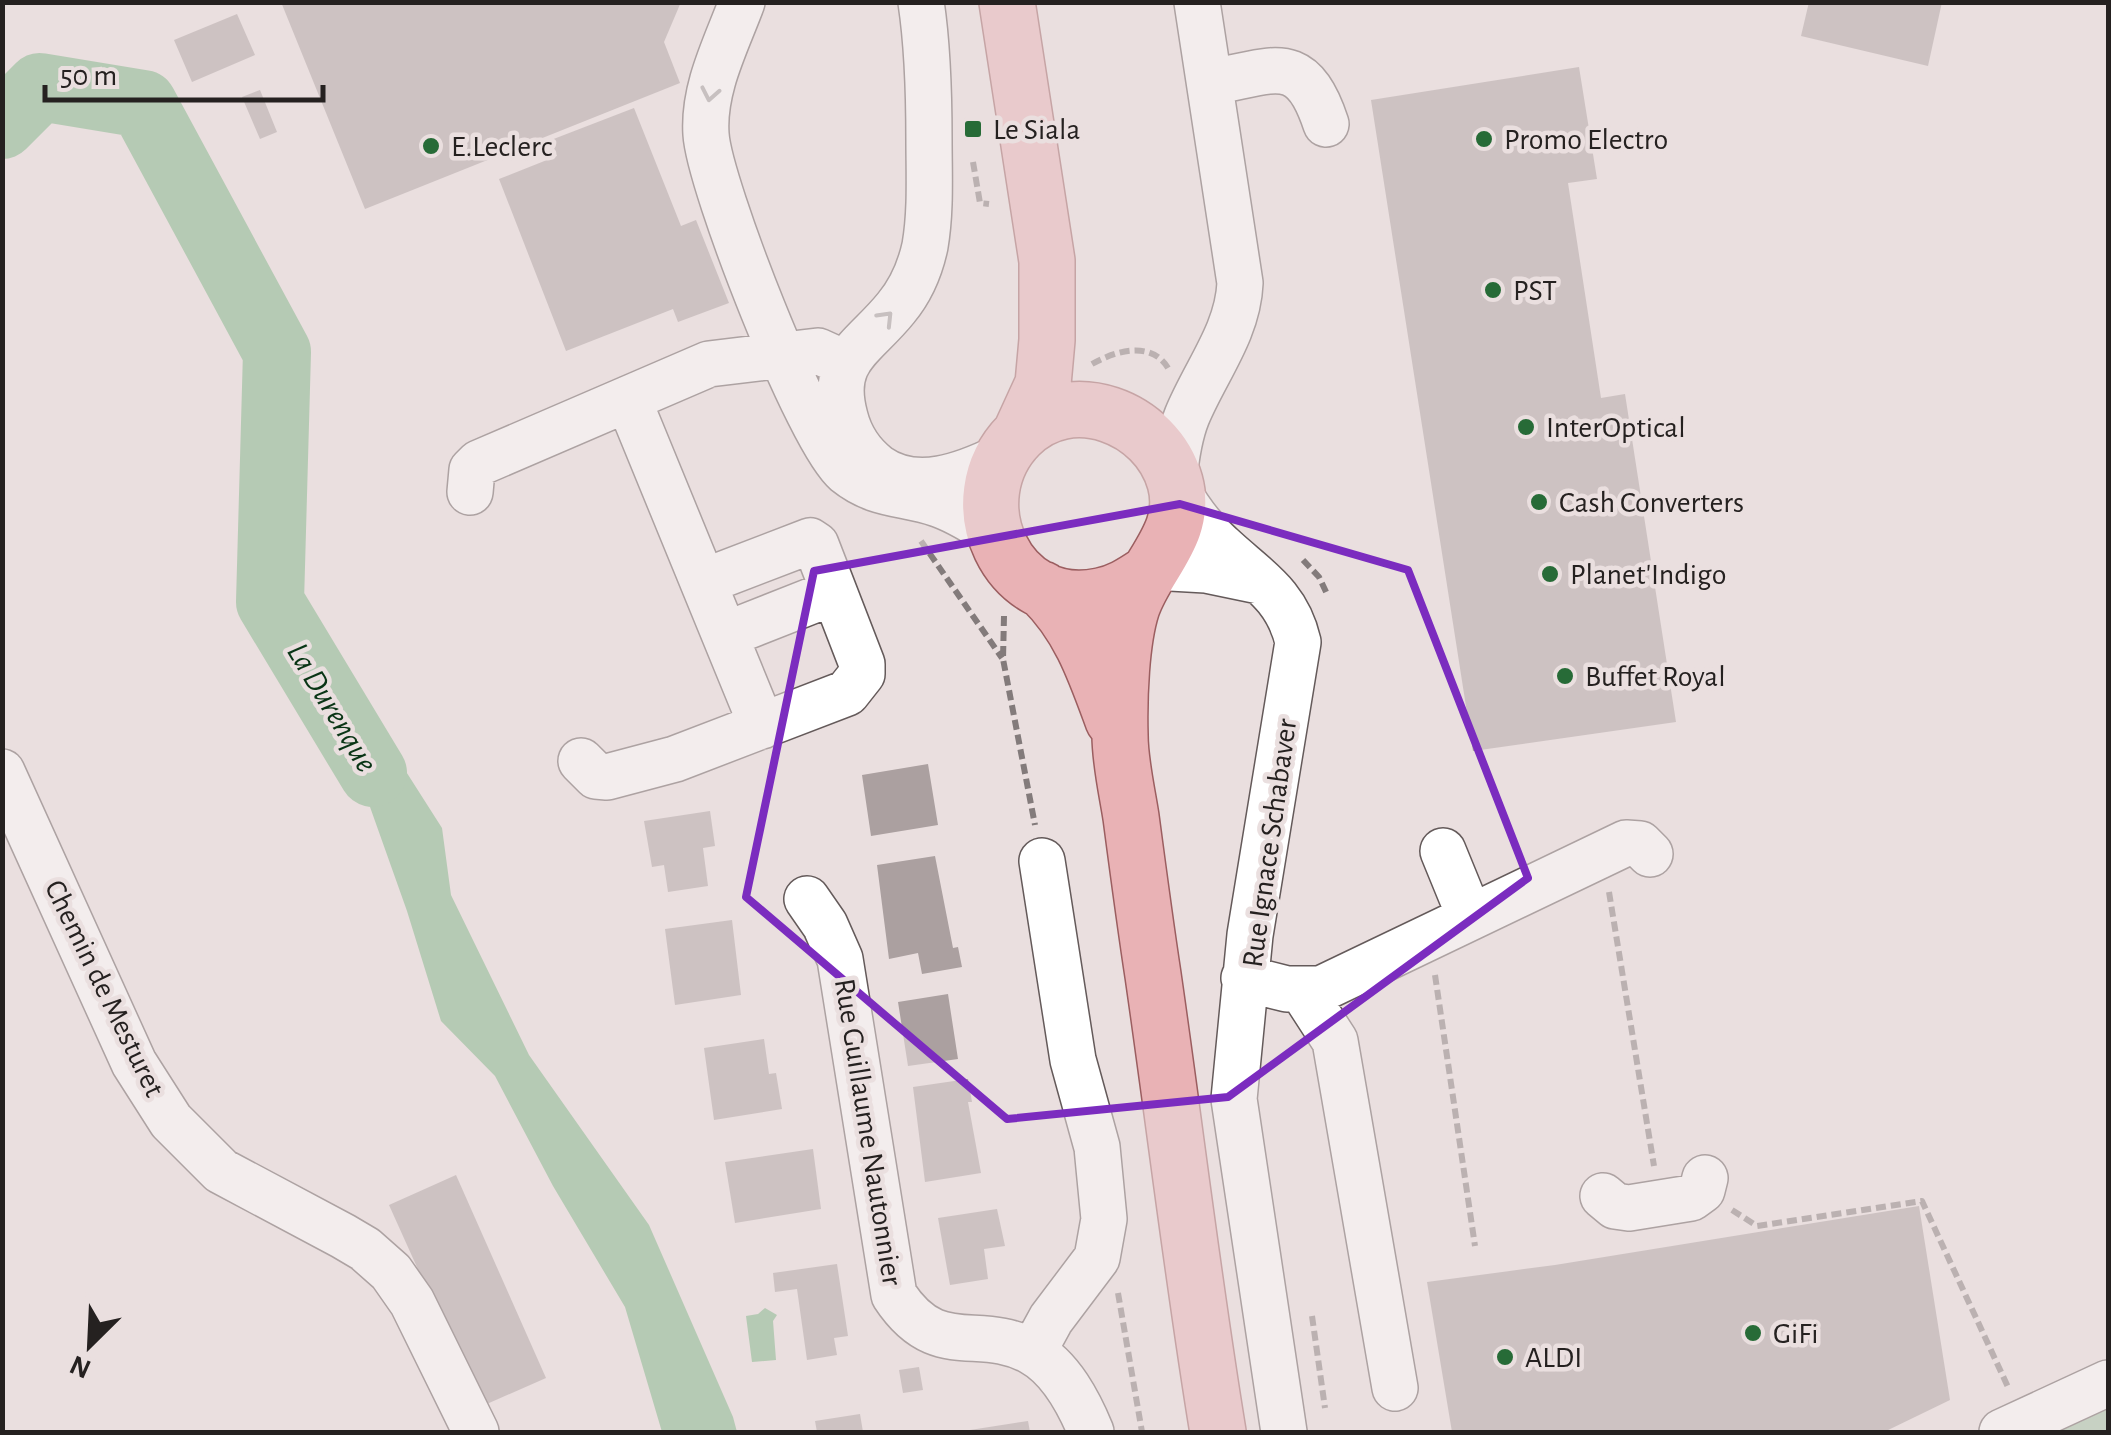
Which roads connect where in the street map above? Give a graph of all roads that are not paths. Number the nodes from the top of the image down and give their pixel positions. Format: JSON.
{"nodes":[{"id":1,"x":742,"y":2,"type":"edge"},
{"id":2,"x":921,"y":2,"type":"edge"},
{"id":3,"x":1007,"y":2,"type":"edge"},
{"id":4,"x":1198,"y":2,"type":"edge"},
{"id":5,"x":1210,"y":82,"type":"junction"},
{"id":6,"x":1326,"y":124,"type":"dead end"},
{"id":7,"x":1047,"y":261,"type":"junction"},
{"id":8,"x":1224,"y":341,"type":"junction"},
{"id":9,"x":789,"y":369,"type":"junction"},
{"id":10,"x":842,"y":374,"type":"junction"},
{"id":11,"x":628,"y":399,"type":"junction"},
{"id":12,"x":1124,"y":420,"type":"junction"},
{"id":13,"x":1011,"y":444,"type":"junction"},
{"id":14,"x":1176,"y":485,"type":"junction"},
{"id":15,"x":470,"y":492,"type":"dead end"},
{"id":16,"x":993,"y":532,"type":"junction"},
{"id":17,"x":1150,"y":570,"type":"junction"},
{"id":18,"x":1261,"y":582,"type":"junction"},
{"id":19,"x":1042,"y":589,"type":"junction"},
{"id":20,"x":838,"y":602,"type":"junction"},
{"id":21,"x":719,"y":621,"type":"junction"},
{"id":22,"x":757,"y":713,"type":"junction"},
{"id":23,"x":1120,"y":737,"type":"junction"},
{"id":24,"x":581,"y":761,"type":"dead end"},
{"id":25,"x":2,"y":772,"type":"edge"},
{"id":26,"x":1443,"y":851,"type":"dead end"},
{"id":27,"x":1650,"y":854,"type":"dead end"},
{"id":28,"x":1042,"y":861,"type":"road end"},
{"id":29,"x":807,"y":899,"type":"dead end"},
{"id":30,"x":1447,"y":934,"type":"junction"},
{"id":31,"x":1244,"y":978,"type":"junction"},
{"id":32,"x":1302,"y":990,"type":"junction"},
{"id":33,"x":1689,"y":1190,"type":"road end"},
{"id":34,"x":1604,"y":1196,"type":"dead end"},
{"id":35,"x":1033,"y":1352,"type":"junction"},
{"id":36,"x":2108,"y":1383,"type":"edge"},
{"id":37,"x":1395,"y":1388,"type":"dead end"},
{"id":38,"x":2013,"y":1428,"type":"edge"},
{"id":39,"x":476,"y":1432,"type":"edge"},
{"id":40,"x":1091,"y":1432,"type":"edge"},
{"id":41,"x":1218,"y":1432,"type":"edge"},
{"id":42,"x":1284,"y":1432,"type":"edge"}],
"edges":[{"from":1,"to":9,"type":"street","one_way":true},
{"from":10,"to":2,"type":"street","one_way":true},
{"from":3,"to":7,"type":"main road"},
{"from":4,"to":5,"type":"street"},
{"from":5,"to":6,"type":"street"},
{"from":5,"to":8,"type":"street"},
{"from":7,"to":12,"type":"main road"},
{"from":7,"to":13,"type":"main road"},
{"from":8,"to":12,"type":"street"},
{"from":8,"to":14,"type":"street"},
{"from":9,"to":10,"type":"street"},
{"from":9,"to":11,"type":"street"},
{"from":9,"to":16,"type":"street"},
{"from":10,"to":13,"type":"street"},
{"from":11,"to":15,"type":"street"},
{"from":11,"to":21,"type":"street"},
{"from":12,"to":13,"type":"main road"},
{"from":12,"to":14,"type":"main road"},
{"from":13,"to":16,"type":"main road"},
{"from":14,"to":17,"type":"main road"},
{"from":14,"to":18,"type":"street","name":"Rue Ignace Schabaver"},
{"from":16,"to":19,"type":"main road"},
{"from":17,"to":18,"type":"street"},
{"from":17,"to":19,"type":"main road"},
{"from":17,"to":23,"type":"main road"},
{"from":18,"to":31,"type":"street","name":"Rue Ignace Schabaver"},
{"from":19,"to":23,"type":"main road"},
{"from":20,"to":21,"type":"street"},
{"from":20,"to":21,"type":"street"},
{"from":20,"to":22,"type":"street"},
{"from":21,"to":22,"type":"street"},
{"from":22,"to":24,"type":"street"},
{"from":23,"to":41,"type":"main road"},
{"from":25,"to":39,"type":"street","name":"Chemin de Mesturet"},
{"from":26,"to":30,"type":"street"},
{"from":27,"to":30,"type":"street","name":"Rue Ignace Schabaver"},
{"from":28,"to":35,"type":"street"},
{"from":29,"to":35,"type":"street","name":"Rue Guillaume Nautonnier"},
{"from":30,"to":32,"type":"street","name":"Rue Ignace Schabaver"},
{"from":31,"to":32,"type":"street","name":"Rue Ignace Schabaver"},
{"from":31,"to":42,"type":"street"},
{"from":32,"to":37,"type":"street"},
{"from":33,"to":34,"type":"street"},
{"from":35,"to":40,"type":"street"},
{"from":36,"to":38,"type":"street"}]}
